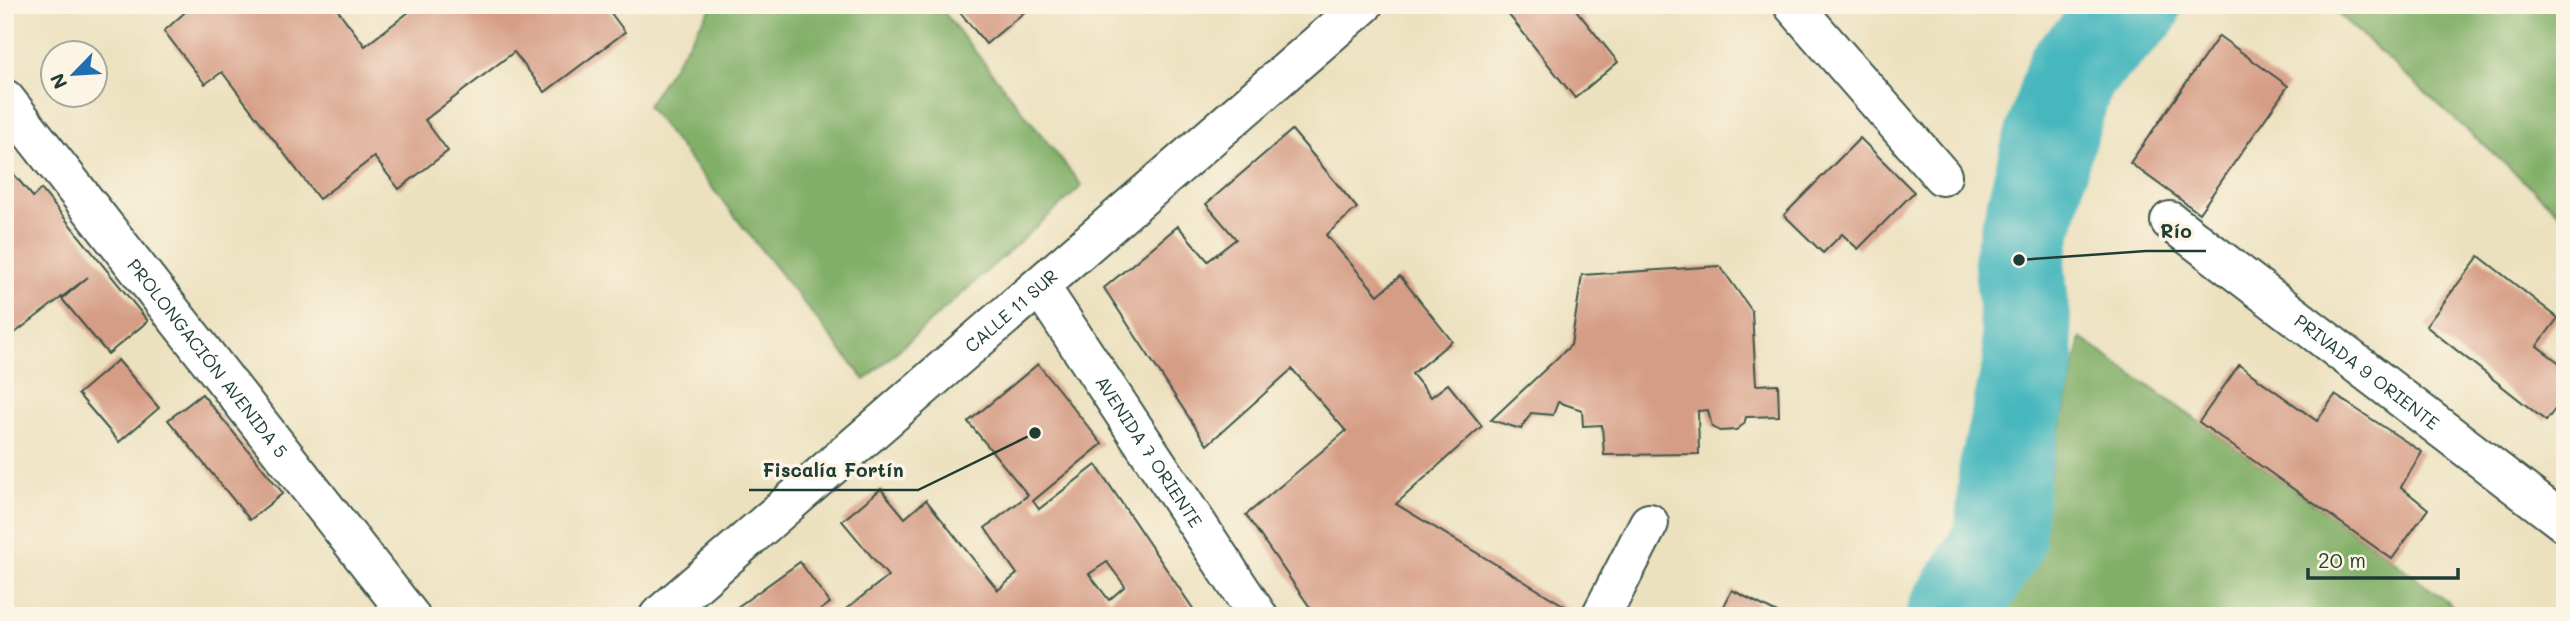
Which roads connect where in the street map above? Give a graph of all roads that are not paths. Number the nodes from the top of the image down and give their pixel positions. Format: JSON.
{"nodes":[{"id":1,"x":1363,"y":5,"type":"edge"},
{"id":2,"x":1793,"y":5,"type":"edge"},
{"id":3,"x":5,"y":99,"type":"edge"},
{"id":4,"x":1942,"y":176,"type":"dead end"},
{"id":5,"x":2170,"y":221,"type":"dead end"},
{"id":6,"x":1041,"y":288,"type":"junction"},
{"id":7,"x":1649,"y":523,"type":"dead end"},
{"id":8,"x":2565,"y":523,"type":"edge"},
{"id":9,"x":410,"y":616,"type":"edge"},
{"id":10,"x":659,"y":616,"type":"edge"},
{"id":11,"x":1258,"y":616,"type":"edge"},
{"id":12,"x":1601,"y":616,"type":"edge"}],
"edges":[{"from":1,"to":6,"type":"street","name":"CALLE 11 SUR"},
{"from":2,"to":4,"type":"street"},
{"from":3,"to":9,"type":"street","name":"PROLONGACIÓN AVENIDA 5"},
{"from":5,"to":8,"type":"street","name":"PRIVADA 9 ORIENTE"},
{"from":6,"to":10,"type":"street","name":"CALLE 11 SUR"},
{"from":6,"to":11,"type":"street","name":"AVENIDA 7 ORIENTE"},
{"from":7,"to":12,"type":"street"}]}
